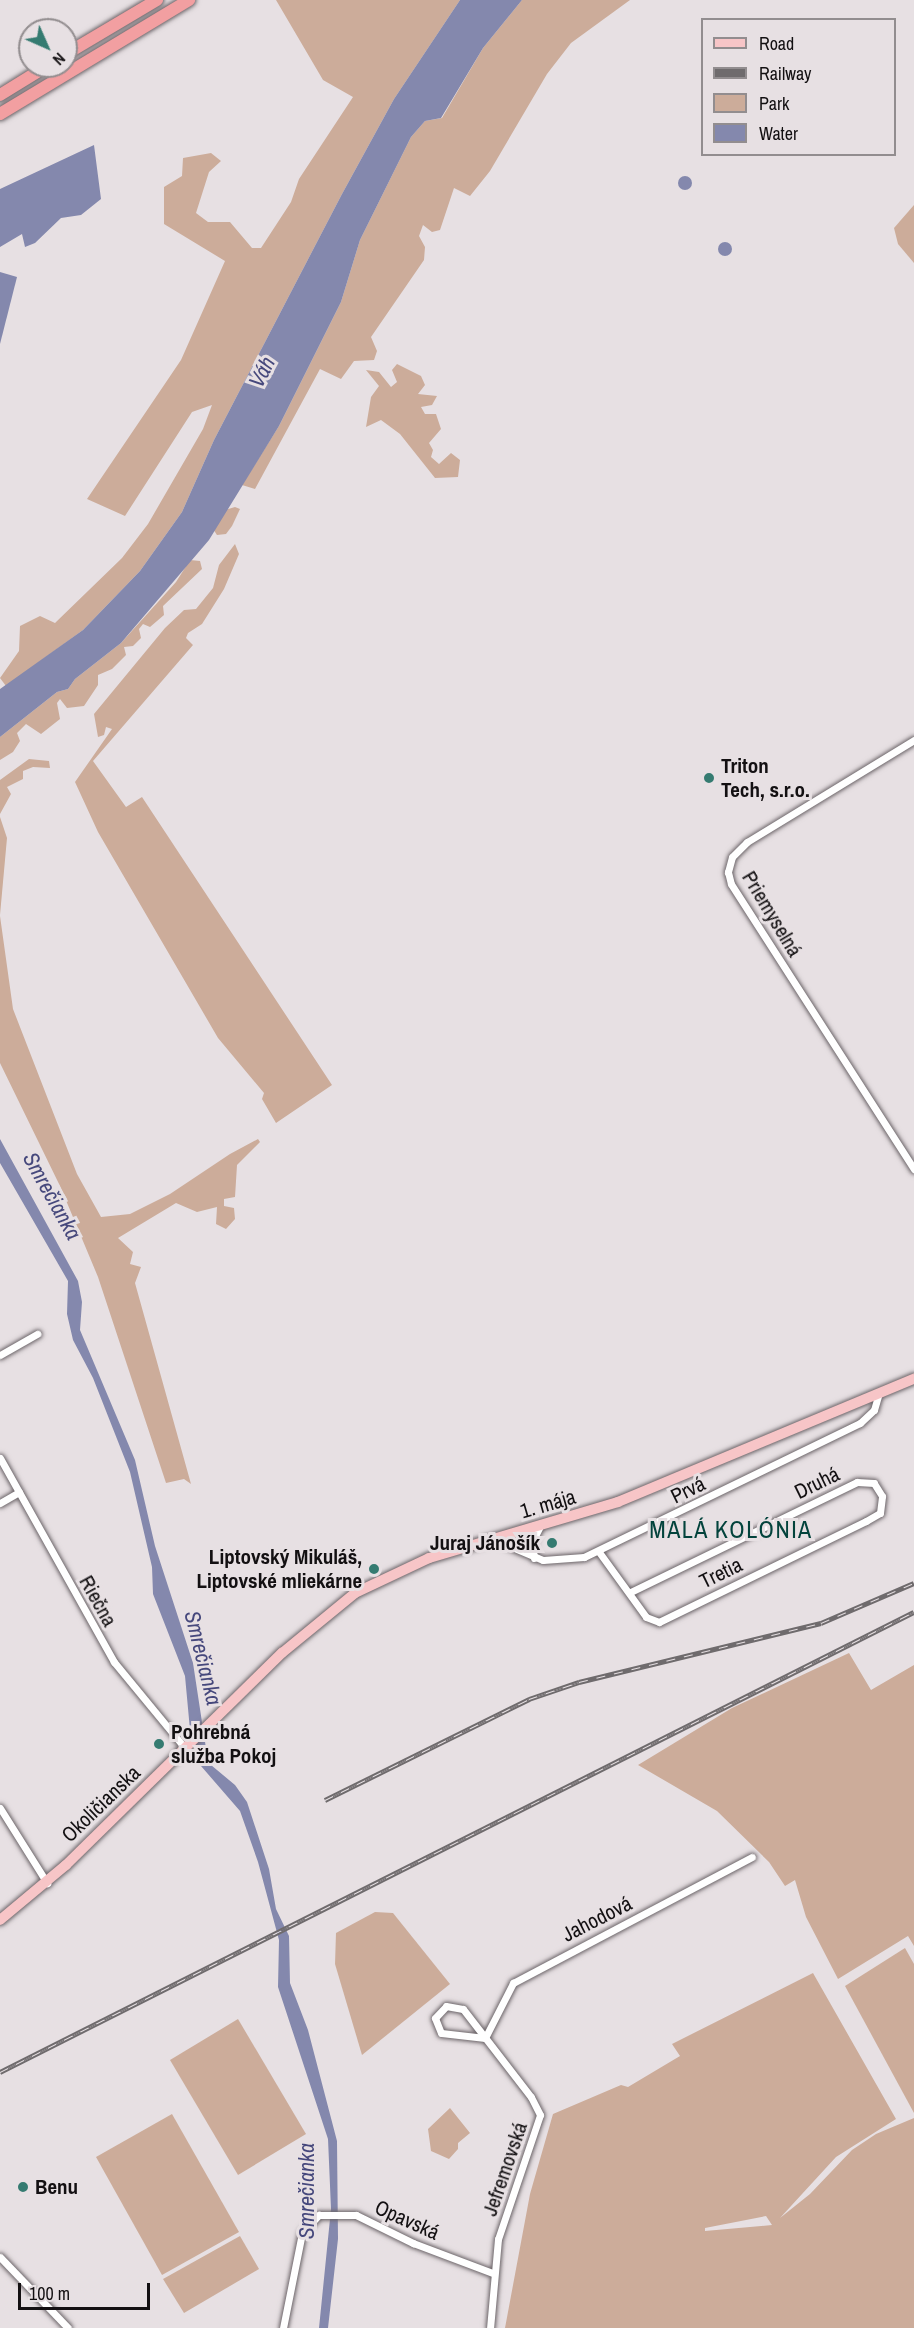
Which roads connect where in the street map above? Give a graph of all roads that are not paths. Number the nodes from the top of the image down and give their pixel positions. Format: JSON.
{"nodes":[{"id":1,"x":157,"y":0,"type":"edge"},
{"id":2,"x":189,"y":0,"type":"edge"},
{"id":3,"x":78,"y":47,"type":"edge"},
{"id":4,"x":28,"y":78,"type":"edge"},
{"id":5,"x":0,"y":95,"type":"edge"},
{"id":6,"x":0,"y":114,"type":"edge"},
{"id":7,"x":914,"y":740,"type":"edge"},
{"id":8,"x":914,"y":1169,"type":"edge"},
{"id":9,"x":37,"y":1335,"type":"dead end"},
{"id":10,"x":0,"y":1355,"type":"edge"},
{"id":11,"x":914,"y":1379,"type":"edge"},
{"id":12,"x":879,"y":1393,"type":"junction"},
{"id":13,"x":0,"y":1458,"type":"edge"},
{"id":14,"x":857,"y":1482,"type":"joint"},
{"id":15,"x":19,"y":1492,"type":"junction"},
{"id":16,"x":0,"y":1503,"type":"edge"},
{"id":17,"x":539,"y":1528,"type":"junction"},
{"id":18,"x":493,"y":1539,"type":"junction"},
{"id":19,"x":599,"y":1552,"type":"junction"},
{"id":20,"x":534,"y":1558,"type":"junction"},
{"id":21,"x":630,"y":1592,"type":"junction"},
{"id":22,"x":224,"y":1710,"type":"joint"},
{"id":23,"x":187,"y":1747,"type":"junction"},
{"id":24,"x":0,"y":1808,"type":"edge"},
{"id":25,"x":752,"y":1857,"type":"dead end"},
{"id":26,"x":47,"y":1883,"type":"junction"},
{"id":27,"x":0,"y":1920,"type":"edge"},
{"id":28,"x":485,"y":2038,"type":"junction"},
{"id":29,"x":0,"y":2257,"type":"edge"},
{"id":30,"x":493,"y":2273,"type":"junction"},
{"id":31,"x":68,"y":2328,"type":"edge"},
{"id":32,"x":283,"y":2328,"type":"edge"},
{"id":33,"x":490,"y":2328,"type":"edge"}],
"edges":[{"from":1,"to":3,"type":"highway"},
{"from":2,"to":6,"type":"highway"},
{"from":4,"to":5,"type":"highway"},
{"from":7,"to":8,"type":"street","name":"Priemyselná"},
{"from":9,"to":10,"type":"street"},
{"from":11,"to":12,"type":"main road","name":"1. mája"},
{"from":12,"to":17,"type":"main road","name":"1. mája"},
{"from":12,"to":19,"type":"street","name":"Prvá"},
{"from":13,"to":15,"type":"street","name":"Riečna"},
{"from":14,"to":21,"type":"street","name":"Druhá"},
{"from":14,"to":21,"type":"street","name":"Tretia"},
{"from":15,"to":16,"type":"street"},
{"from":15,"to":23,"type":"street","name":"Riečna"},
{"from":17,"to":18,"type":"main road","name":"1. mája"},
{"from":17,"to":20,"type":"street"},
{"from":18,"to":20,"type":"street","name":"Prvá"},
{"from":18,"to":22,"type":"main road","name":"1. mája"},
{"from":19,"to":20,"type":"street","name":"Prvá"},
{"from":19,"to":21,"type":"street"},
{"from":22,"to":23,"type":"main road","name":"Okoličianska"},
{"from":23,"to":26,"type":"main road","name":"Okoličianska"},
{"from":24,"to":26,"type":"street"},
{"from":25,"to":28,"type":"street","name":"Jahodová"},
{"from":26,"to":27,"type":"main road","name":"Okoličianska"},
{"from":28,"to":28,"type":"street","name":"Jefremovská"},
{"from":28,"to":30,"type":"street","name":"Jefremovská"},
{"from":29,"to":31,"type":"street"},
{"from":30,"to":32,"type":"street","name":"Opavská"},
{"from":30,"to":33,"type":"street","name":"Jefremovská"}]}
